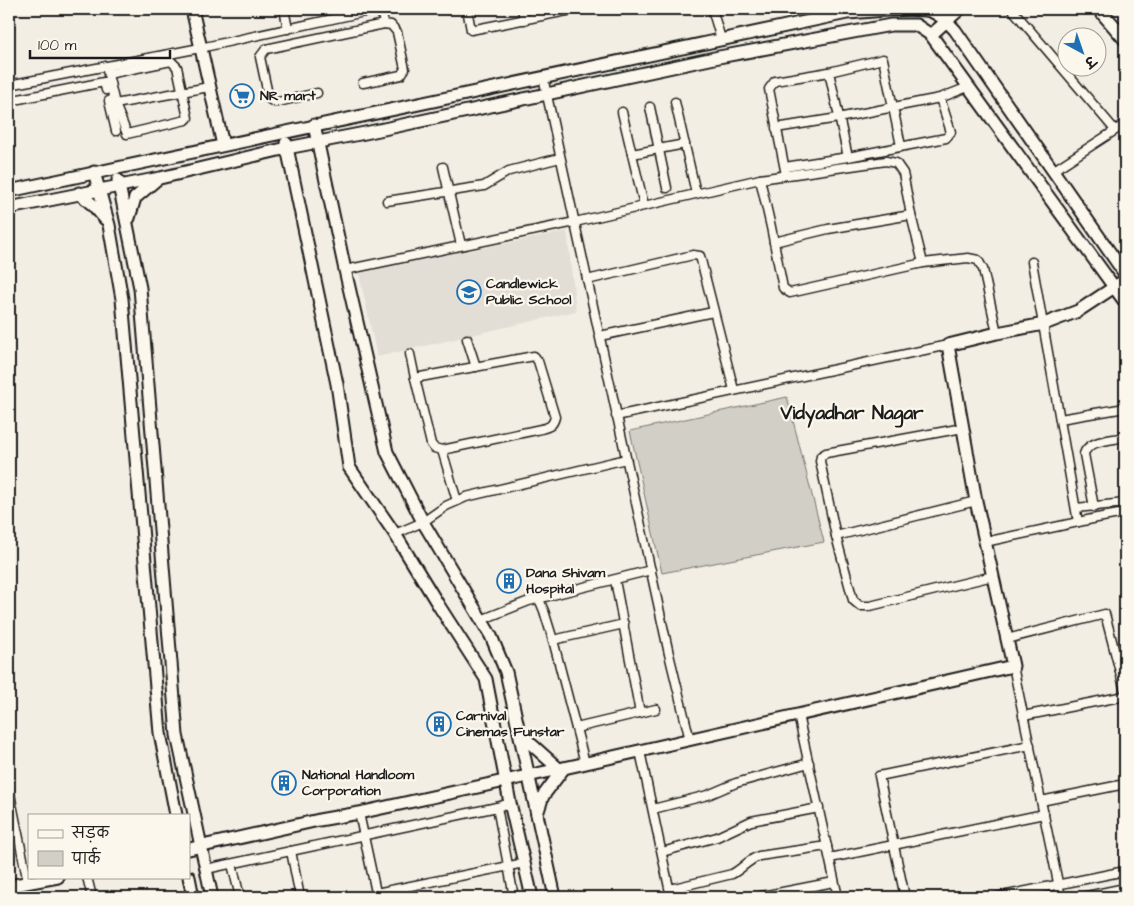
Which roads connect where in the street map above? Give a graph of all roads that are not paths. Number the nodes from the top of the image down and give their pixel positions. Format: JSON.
{"nodes":[{"id":1,"x":192,"y":9,"type":"edge"},
{"id":2,"x":284,"y":9,"type":"edge"},
{"id":3,"x":380,"y":9,"type":"edge"},
{"id":4,"x":467,"y":9,"type":"edge"},
{"id":5,"x":522,"y":9,"type":"edge"},
{"id":6,"x":577,"y":9,"type":"edge"},
{"id":7,"x":712,"y":9,"type":"edge"},
{"id":8,"x":893,"y":9,"type":"edge"},
{"id":9,"x":960,"y":9,"type":"edge"},
{"id":10,"x":1012,"y":9,"type":"edge"},
{"id":11,"x":1099,"y":9,"type":"edge"},
{"id":12,"x":834,"y":12,"type":"edge"},
{"id":13,"x":524,"y":20,"type":"junction"},
{"id":14,"x":946,"y":20,"type":"junction"},
{"id":15,"x":384,"y":24,"type":"junction"},
{"id":16,"x":891,"y":25,"type":"junction"},
{"id":17,"x":288,"y":28,"type":"junction"},
{"id":18,"x":931,"y":35,"type":"junction"},
{"id":19,"x":721,"y":39,"type":"junction"},
{"id":20,"x":1125,"y":39,"type":"edge"},
{"id":21,"x":200,"y":48,"type":"junction"},
{"id":22,"x":105,"y":69,"type":"junction"},
{"id":23,"x":829,"y":72,"type":"junction"},
{"id":24,"x":543,"y":77,"type":"junction"},
{"id":25,"x":44,"y":78,"type":"junction"},
{"id":26,"x":104,"y":82,"type":"junction"},
{"id":27,"x":363,"y":83,"type":"dead end"},
{"id":28,"x":9,"y":85,"type":"edge"},
{"id":29,"x":209,"y":87,"type":"junction"},
{"id":30,"x":968,"y":87,"type":"junction"},
{"id":31,"x":181,"y":92,"type":"junction"},
{"id":32,"x":317,"y":93,"type":"dead end"},
{"id":33,"x":50,"y":94,"type":"junction"},
{"id":34,"x":548,"y":94,"type":"junction"},
{"id":35,"x":940,"y":98,"type":"junction"},
{"id":36,"x":9,"y":101,"type":"edge"},
{"id":37,"x":675,"y":102,"type":"dead end"},
{"id":38,"x":115,"y":104,"type":"junction"},
{"id":39,"x":650,"y":107,"type":"dead end"},
{"id":40,"x":892,"y":107,"type":"junction"},
{"id":41,"x":622,"y":112,"type":"dead end"},
{"id":42,"x":838,"y":118,"type":"junction"},
{"id":43,"x":1125,"y":124,"type":"edge"},
{"id":44,"x":314,"y":126,"type":"junction"},
{"id":45,"x":776,"y":128,"type":"junction"},
{"id":46,"x":1115,"y":130,"type":"junction"},
{"id":47,"x":116,"y":131,"type":"dead end"},
{"id":48,"x":283,"y":132,"type":"junction"},
{"id":49,"x":318,"y":143,"type":"junction"},
{"id":50,"x":685,"y":144,"type":"junction"},
{"id":51,"x":223,"y":145,"type":"junction"},
{"id":52,"x":901,"y":146,"type":"junction"},
{"id":53,"x":287,"y":148,"type":"junction"},
{"id":54,"x":658,"y":149,"type":"junction"},
{"id":55,"x":632,"y":154,"type":"junction"},
{"id":56,"x":848,"y":157,"type":"junction"},
{"id":57,"x":560,"y":158,"type":"junction"},
{"id":58,"x":443,"y":166,"type":"dead end"},
{"id":59,"x":115,"y":169,"type":"junction"},
{"id":60,"x":1054,"y":170,"type":"junction"},
{"id":61,"x":785,"y":171,"type":"junction"},
{"id":62,"x":94,"y":172,"type":"junction"},
{"id":63,"x":160,"y":178,"type":"junction"},
{"id":64,"x":760,"y":179,"type":"junction"},
{"id":65,"x":120,"y":186,"type":"junction"},
{"id":66,"x":666,"y":188,"type":"dead end"},
{"id":67,"x":100,"y":190,"type":"junction"},
{"id":68,"x":9,"y":191,"type":"edge"},
{"id":69,"x":449,"y":191,"type":"junction"},
{"id":70,"x":696,"y":193,"type":"junction"},
{"id":71,"x":79,"y":194,"type":"junction"},
{"id":72,"x":387,"y":201,"type":"dead end"},
{"id":73,"x":644,"y":205,"type":"junction"},
{"id":74,"x":9,"y":208,"type":"edge"},
{"id":75,"x":911,"y":215,"type":"junction"},
{"id":76,"x":128,"y":221,"type":"junction"},
{"id":77,"x":575,"y":222,"type":"junction"},
{"id":78,"x":109,"y":225,"type":"junction"},
{"id":79,"x":774,"y":242,"type":"junction"},
{"id":80,"x":461,"y":245,"type":"junction"},
{"id":81,"x":1032,"y":262,"type":"dead end"},
{"id":82,"x":923,"y":263,"type":"junction"},
{"id":83,"x":345,"y":270,"type":"junction"},
{"id":84,"x":1125,"y":274,"type":"edge"},
{"id":85,"x":587,"y":280,"type":"junction"},
{"id":86,"x":1125,"y":280,"type":"edge"},
{"id":87,"x":1115,"y":288,"type":"junction"},
{"id":88,"x":1125,"y":302,"type":"edge"},
{"id":89,"x":713,"y":312,"type":"junction"},
{"id":90,"x":1044,"y":324,"type":"junction"},
{"id":91,"x":997,"y":333,"type":"junction"},
{"id":92,"x":600,"y":336,"type":"junction"},
{"id":93,"x":468,"y":339,"type":"dead end"},
{"id":94,"x":948,"y":345,"type":"junction"},
{"id":95,"x":410,"y":354,"type":"dead end"},
{"id":96,"x":476,"y":367,"type":"junction"},
{"id":97,"x":415,"y":378,"type":"junction"},
{"id":98,"x":734,"y":390,"type":"junction"},
{"id":99,"x":1125,"y":408,"type":"edge"},
{"id":100,"x":616,"y":416,"type":"junction"},
{"id":101,"x":1060,"y":419,"type":"junction"},
{"id":102,"x":963,"y":428,"type":"junction"},
{"id":103,"x":1125,"y":437,"type":"edge"},
{"id":104,"x":442,"y":450,"type":"junction"},
{"id":105,"x":626,"y":458,"type":"junction"},
{"id":106,"x":457,"y":501,"type":"junction"},
{"id":107,"x":976,"y":501,"type":"junction"},
{"id":108,"x":1125,"y":503,"type":"edge"},
{"id":109,"x":1094,"y":507,"type":"junction"},
{"id":110,"x":1076,"y":508,"type":"junction"},
{"id":111,"x":1125,"y":513,"type":"edge"},
{"id":112,"x":423,"y":522,"type":"junction"},
{"id":113,"x":1078,"y":522,"type":"junction"},
{"id":114,"x":395,"y":534,"type":"junction"},
{"id":115,"x":836,"y":536,"type":"junction"},
{"id":116,"x":986,"y":542,"type":"junction"},
{"id":117,"x":651,"y":570,"type":"junction"},
{"id":118,"x":993,"y":576,"type":"junction"},
{"id":119,"x":615,"y":580,"type":"junction"},
{"id":120,"x":539,"y":598,"type":"junction"},
{"id":121,"x":481,"y":620,"type":"junction"},
{"id":122,"x":624,"y":624,"type":"junction"},
{"id":123,"x":1007,"y":639,"type":"junction"},
{"id":124,"x":552,"y":640,"type":"junction"},
{"id":125,"x":1013,"y":666,"type":"junction"},
{"id":126,"x":1125,"y":691,"type":"edge"},
{"id":127,"x":1125,"y":696,"type":"edge"},
{"id":128,"x":656,"y":710,"type":"dead end"},
{"id":129,"x":640,"y":713,"type":"junction"},
{"id":130,"x":798,"y":715,"type":"junction"},
{"id":131,"x":1023,"y":716,"type":"junction"},
{"id":132,"x":576,"y":728,"type":"junction"},
{"id":133,"x":519,"y":731,"type":"junction"},
{"id":134,"x":690,"y":740,"type":"junction"},
{"id":135,"x":1030,"y":745,"type":"junction"},
{"id":136,"x":640,"y":751,"type":"junction"},
{"id":137,"x":585,"y":763,"type":"junction"},
{"id":138,"x":809,"y":763,"type":"junction"},
{"id":139,"x":561,"y":768,"type":"junction"},
{"id":140,"x":528,"y":776,"type":"junction"},
{"id":141,"x":506,"y":781,"type":"junction"},
{"id":142,"x":1125,"y":784,"type":"edge"},
{"id":143,"x":9,"y":789,"type":"edge"},
{"id":144,"x":1041,"y":801,"type":"junction"},
{"id":145,"x":510,"y":802,"type":"junction"},
{"id":146,"x":497,"y":807,"type":"junction"},
{"id":147,"x":818,"y":808,"type":"junction"},
{"id":148,"x":653,"y":809,"type":"junction"},
{"id":149,"x":359,"y":813,"type":"junction"},
{"id":150,"x":176,"y":814,"type":"edge"},
{"id":151,"x":1044,"y":814,"type":"junction"},
{"id":152,"x":537,"y":815,"type":"junction"},
{"id":153,"x":364,"y":836,"type":"junction"},
{"id":154,"x":893,"y":844,"type":"junction"},
{"id":155,"x":201,"y":846,"type":"junction"},
{"id":156,"x":827,"y":846,"type":"junction"},
{"id":157,"x":190,"y":849,"type":"edge"},
{"id":158,"x":291,"y":851,"type":"junction"},
{"id":159,"x":662,"y":852,"type":"junction"},
{"id":160,"x":830,"y":858,"type":"junction"},
{"id":161,"x":524,"y":863,"type":"junction"},
{"id":162,"x":232,"y":864,"type":"junction"},
{"id":163,"x":509,"y":867,"type":"junction"},
{"id":164,"x":206,"y":869,"type":"junction"},
{"id":165,"x":1125,"y":871,"type":"edge"},
{"id":166,"x":53,"y":878,"type":"edge"},
{"id":167,"x":87,"y":878,"type":"edge"},
{"id":168,"x":188,"y":878,"type":"edge"},
{"id":169,"x":834,"y":882,"type":"junction"},
{"id":170,"x":28,"y":883,"type":"junction"},
{"id":171,"x":1059,"y":884,"type":"junction"},
{"id":172,"x":9,"y":886,"type":"edge"},
{"id":173,"x":670,"y":888,"type":"junction"},
{"id":174,"x":1125,"y":888,"type":"edge"},
{"id":175,"x":377,"y":895,"type":"edge"},
{"id":176,"x":555,"y":896,"type":"edge"},
{"id":177,"x":92,"y":897,"type":"edge"},
{"id":178,"x":193,"y":897,"type":"edge"},
{"id":179,"x":212,"y":897,"type":"edge"},
{"id":180,"x":240,"y":897,"type":"edge"},
{"id":181,"x":300,"y":897,"type":"edge"},
{"id":182,"x":514,"y":897,"type":"edge"},
{"id":183,"x":532,"y":897,"type":"edge"},
{"id":184,"x":671,"y":897,"type":"edge"},
{"id":185,"x":756,"y":897,"type":"edge"},
{"id":186,"x":838,"y":897,"type":"edge"},
{"id":187,"x":905,"y":897,"type":"edge"},
{"id":188,"x":997,"y":897,"type":"edge"},
{"id":189,"x":1061,"y":897,"type":"edge"},
{"id":190,"x":1082,"y":897,"type":"edge"}],
"edges":[{"from":1,"to":21,"type":"street"},
{"from":2,"to":17,"type":"street"},
{"from":3,"to":15,"type":"street"},
{"from":3,"to":17,"type":"street"},
{"from":4,"to":13,"type":"street"},
{"from":5,"to":13,"type":"street"},
{"from":6,"to":13,"type":"street"},
{"from":7,"to":19,"type":"street"},
{"from":8,"to":12,"type":"street"},
{"from":8,"to":14,"type":"street"},
{"from":8,"to":16,"type":"street"},
{"from":9,"to":14,"type":"street"},
{"from":10,"to":46,"type":"street"},
{"from":11,"to":20,"type":"main road"},
{"from":12,"to":19,"type":"street"},
{"from":14,"to":18,"type":"street"},
{"from":14,"to":60,"type":"street"},
{"from":15,"to":27,"type":"street"},
{"from":15,"to":32,"type":"street"},
{"from":16,"to":18,"type":"street"},
{"from":16,"to":34,"type":"street"},
{"from":17,"to":21,"type":"street"},
{"from":18,"to":30,"type":"street"},
{"from":19,"to":24,"type":"street"},
{"from":21,"to":22,"type":"street"},
{"from":21,"to":29,"type":"street"},
{"from":22,"to":25,"type":"street"},
{"from":22,"to":26,"type":"street"},
{"from":22,"to":31,"type":"street"},
{"from":22,"to":38,"type":"street"},
{"from":23,"to":40,"type":"street"},
{"from":23,"to":42,"type":"street"},
{"from":23,"to":45,"type":"street"},
{"from":24,"to":34,"type":"street"},
{"from":24,"to":44,"type":"street"},
{"from":25,"to":28,"type":"street"},
{"from":25,"to":33,"type":"street"},
{"from":26,"to":33,"type":"street"},
{"from":26,"to":47,"type":"street"},
{"from":29,"to":31,"type":"street"},
{"from":29,"to":51,"type":"street"},
{"from":30,"to":35,"type":"street"},
{"from":30,"to":87,"type":"street"},
{"from":31,"to":38,"type":"street"},
{"from":31,"to":38,"type":"street"},
{"from":33,"to":36,"type":"street"},
{"from":34,"to":49,"type":"street"},
{"from":34,"to":57,"type":"street"},
{"from":35,"to":40,"type":"street"},
{"from":35,"to":52,"type":"street"},
{"from":37,"to":50,"type":"street"},
{"from":39,"to":54,"type":"street"},
{"from":40,"to":42,"type":"street"},
{"from":40,"to":52,"type":"street"},
{"from":41,"to":55,"type":"street"},
{"from":42,"to":45,"type":"street"},
{"from":42,"to":56,"type":"street"},
{"from":43,"to":46,"type":"street"},
{"from":44,"to":48,"type":"street"},
{"from":44,"to":49,"type":"street"},
{"from":45,"to":61,"type":"street"},
{"from":46,"to":60,"type":"street"},
{"from":48,"to":51,"type":"street"},
{"from":48,"to":53,"type":"street"},
{"from":49,"to":53,"type":"street"},
{"from":49,"to":83,"type":"street"},
{"from":50,"to":54,"type":"street"},
{"from":50,"to":70,"type":"street"},
{"from":51,"to":59,"type":"street"},
{"from":52,"to":56,"type":"street"},
{"from":53,"to":63,"type":"street"},
{"from":53,"to":114,"type":"street"},
{"from":54,"to":55,"type":"street"},
{"from":54,"to":66,"type":"street"},
{"from":55,"to":73,"type":"street"},
{"from":56,"to":61,"type":"street"},
{"from":57,"to":69,"type":"street"},
{"from":57,"to":77,"type":"street"},
{"from":58,"to":69,"type":"street"},
{"from":59,"to":62,"type":"street"},
{"from":59,"to":65,"type":"street"},
{"from":60,"to":84,"type":"street"},
{"from":61,"to":64,"type":"street"},
{"from":61,"to":75,"type":"street"},
{"from":62,"to":67,"type":"street"},
{"from":62,"to":68,"type":"street"},
{"from":63,"to":65,"type":"street"},
{"from":63,"to":76,"type":"street"},
{"from":64,"to":70,"type":"street"},
{"from":64,"to":79,"type":"street"},
{"from":65,"to":67,"type":"street"},
{"from":65,"to":76,"type":"street"},
{"from":67,"to":71,"type":"street"},
{"from":67,"to":78,"type":"street"},
{"from":69,"to":72,"type":"street"},
{"from":69,"to":80,"type":"street"},
{"from":70,"to":73,"type":"street"},
{"from":71,"to":74,"type":"street"},
{"from":71,"to":78,"type":"street"},
{"from":73,"to":77,"type":"street"},
{"from":75,"to":79,"type":"street"},
{"from":75,"to":82,"type":"street"},
{"from":76,"to":155,"type":"street"},
{"from":77,"to":80,"type":"street"},
{"from":77,"to":85,"type":"street"},
{"from":78,"to":150,"type":"street"},
{"from":79,"to":82,"type":"street"},
{"from":80,"to":83,"type":"street"},
{"from":81,"to":90,"type":"street"},
{"from":82,"to":91,"type":"street"},
{"from":83,"to":112,"type":"street"},
{"from":85,"to":89,"type":"street"},
{"from":85,"to":92,"type":"street"},
{"from":86,"to":87,"type":"street"},
{"from":87,"to":88,"type":"street"},
{"from":87,"to":90,"type":"street"},
{"from":89,"to":92,"type":"street"},
{"from":89,"to":98,"type":"street"},
{"from":90,"to":91,"type":"street"},
{"from":90,"to":101,"type":"street"},
{"from":91,"to":94,"type":"street"},
{"from":92,"to":100,"type":"street"},
{"from":93,"to":96,"type":"street"},
{"from":94,"to":98,"type":"street"},
{"from":94,"to":102,"type":"street"},
{"from":95,"to":97,"type":"street"},
{"from":96,"to":97,"type":"street"},
{"from":96,"to":104,"type":"street"},
{"from":97,"to":104,"type":"street"},
{"from":98,"to":100,"type":"street"},
{"from":99,"to":101,"type":"street"},
{"from":100,"to":105,"type":"street"},
{"from":101,"to":110,"type":"street"},
{"from":102,"to":107,"type":"street"},
{"from":102,"to":115,"type":"street"},
{"from":103,"to":109,"type":"street"},
{"from":104,"to":106,"type":"street"},
{"from":105,"to":106,"type":"street"},
{"from":105,"to":117,"type":"street"},
{"from":106,"to":112,"type":"street"},
{"from":107,"to":115,"type":"street"},
{"from":107,"to":116,"type":"street"},
{"from":108,"to":109,"type":"street"},
{"from":109,"to":110,"type":"street"},
{"from":110,"to":113,"type":"street"},
{"from":111,"to":113,"type":"street"},
{"from":112,"to":114,"type":"street"},
{"from":112,"to":121,"type":"street"},
{"from":113,"to":116,"type":"street"},
{"from":114,"to":141,"type":"street"},
{"from":115,"to":118,"type":"street"},
{"from":116,"to":118,"type":"street"},
{"from":117,"to":119,"type":"street"},
{"from":117,"to":134,"type":"street"},
{"from":118,"to":123,"type":"street"},
{"from":119,"to":120,"type":"street"},
{"from":119,"to":122,"type":"street"},
{"from":120,"to":121,"type":"street"},
{"from":120,"to":124,"type":"street"},
{"from":121,"to":133,"type":"street"},
{"from":122,"to":124,"type":"street"},
{"from":122,"to":129,"type":"street"},
{"from":123,"to":125,"type":"street"},
{"from":123,"to":126,"type":"street"},
{"from":124,"to":132,"type":"street"},
{"from":125,"to":130,"type":"street"},
{"from":125,"to":131,"type":"street"},
{"from":127,"to":131,"type":"street"},
{"from":128,"to":129,"type":"street"},
{"from":129,"to":132,"type":"street"},
{"from":130,"to":134,"type":"street"},
{"from":130,"to":138,"type":"street"},
{"from":131,"to":135,"type":"street"},
{"from":132,"to":137,"type":"street"},
{"from":133,"to":139,"type":"street"},
{"from":133,"to":140,"type":"street"},
{"from":134,"to":136,"type":"street"},
{"from":135,"to":144,"type":"street"},
{"from":135,"to":154,"type":"street"},
{"from":136,"to":137,"type":"street"},
{"from":136,"to":148,"type":"street"},
{"from":137,"to":139,"type":"street"},
{"from":138,"to":147,"type":"street"},
{"from":138,"to":148,"type":"street"},
{"from":139,"to":140,"type":"street"},
{"from":139,"to":152,"type":"street"},
{"from":140,"to":141,"type":"street"},
{"from":140,"to":152,"type":"street"},
{"from":141,"to":145,"type":"street"},
{"from":141,"to":149,"type":"street"},
{"from":142,"to":144,"type":"street"},
{"from":143,"to":170,"type":"street"},
{"from":144,"to":151,"type":"street"},
{"from":145,"to":146,"type":"street"},
{"from":145,"to":161,"type":"street"},
{"from":146,"to":153,"type":"street"},
{"from":146,"to":163,"type":"street"},
{"from":147,"to":156,"type":"street"},
{"from":147,"to":159,"type":"street"},
{"from":148,"to":159,"type":"street"},
{"from":149,"to":153,"type":"street"},
{"from":149,"to":155,"type":"street"},
{"from":151,"to":154,"type":"street"},
{"from":151,"to":171,"type":"street"},
{"from":152,"to":176,"type":"street"},
{"from":153,"to":158,"type":"street"},
{"from":153,"to":175,"type":"street"},
{"from":154,"to":160,"type":"street"},
{"from":154,"to":187,"type":"street"},
{"from":155,"to":157,"type":"street"},
{"from":155,"to":164,"type":"street"},
{"from":156,"to":160,"type":"street"},
{"from":156,"to":173,"type":"street"},
{"from":158,"to":162,"type":"street"},
{"from":158,"to":181,"type":"street"},
{"from":159,"to":173,"type":"street"},
{"from":160,"to":169,"type":"street"},
{"from":161,"to":163,"type":"street"},
{"from":161,"to":183,"type":"street"},
{"from":162,"to":164,"type":"street"},
{"from":162,"to":180,"type":"street"},
{"from":163,"to":175,"type":"street"},
{"from":163,"to":182,"type":"street"},
{"from":164,"to":179,"type":"street"},
{"from":165,"to":171,"type":"street"},
{"from":166,"to":170,"type":"street"},
{"from":167,"to":177,"type":"street"},
{"from":168,"to":178,"type":"street"},
{"from":169,"to":185,"type":"street"},
{"from":169,"to":186,"type":"street"},
{"from":170,"to":172,"type":"street"},
{"from":171,"to":188,"type":"street"},
{"from":171,"to":189,"type":"street"},
{"from":173,"to":184,"type":"street"},
{"from":174,"to":190,"type":"street"}]}
